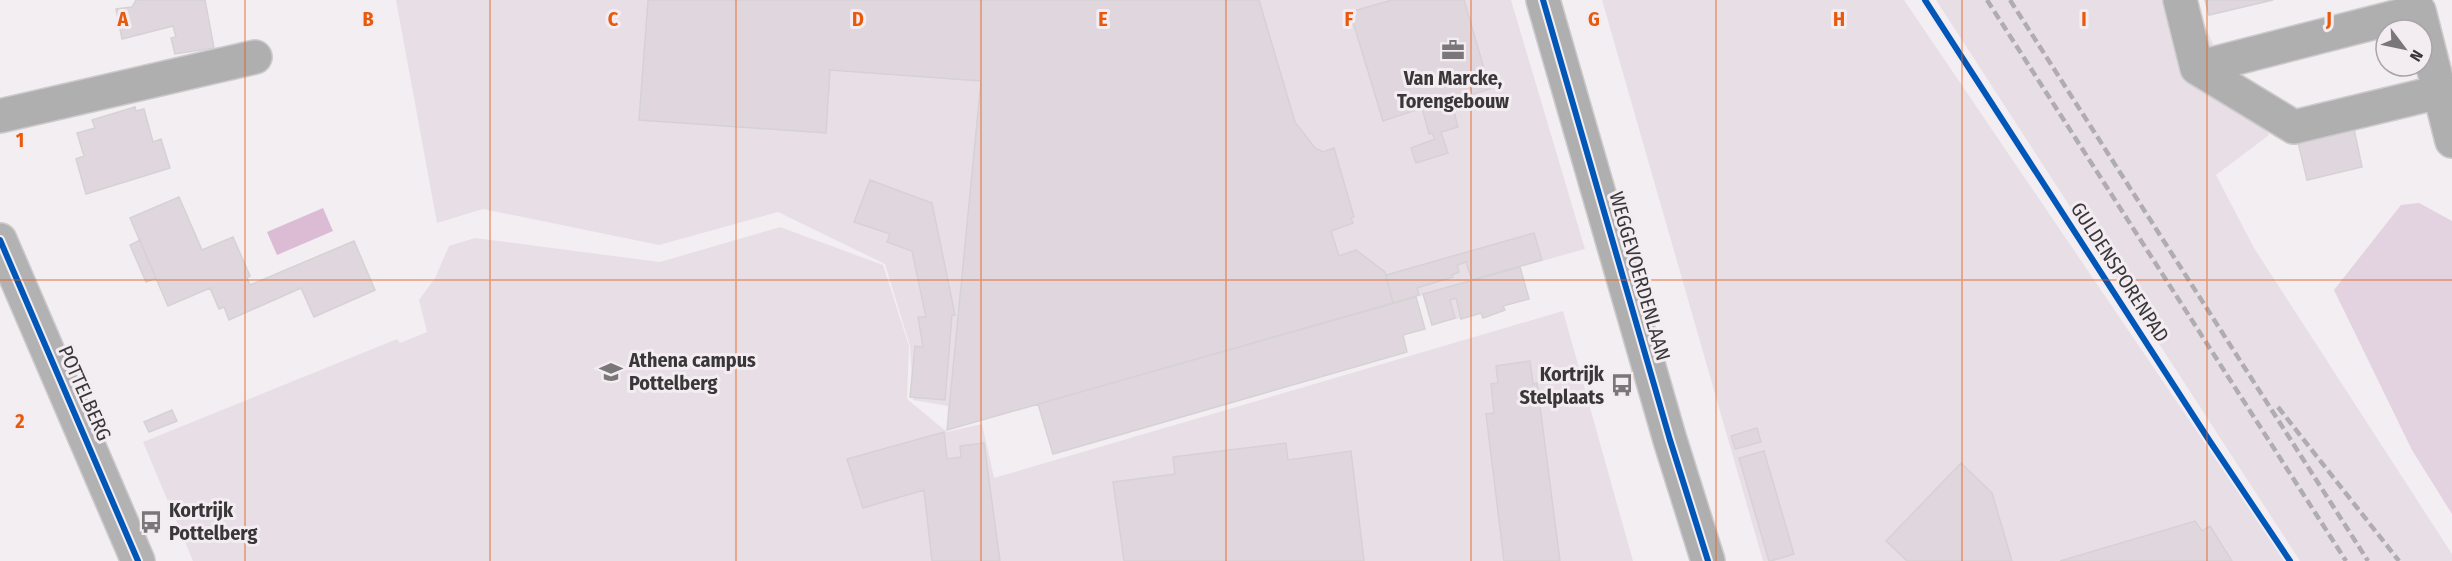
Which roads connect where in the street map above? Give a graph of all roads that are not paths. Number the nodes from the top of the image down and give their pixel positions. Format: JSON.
{"nodes":[{"id":1,"x":1543,"y":0,"type":"edge"},
{"id":2,"x":2180,"y":0,"type":"edge"},
{"id":3,"x":255,"y":57,"type":"dead end"},
{"id":4,"x":2197,"y":68,"type":"junction"},
{"id":5,"x":2439,"y":92,"type":"junction"},
{"id":6,"x":0,"y":116,"type":"edge"},
{"id":7,"x":2452,"y":141,"type":"edge"},
{"id":8,"x":0,"y":240,"type":"edge"},
{"id":9,"x":138,"y":561,"type":"edge"},
{"id":10,"x":1708,"y":561,"type":"edge"}],
"edges":[{"from":1,"to":10,"type":"street","name":"WEGGEVOERDENLAAN"},
{"from":2,"to":4,"type":"street"},
{"from":3,"to":6,"type":"street"},
{"from":4,"to":5,"type":"street"},
{"from":4,"to":5,"type":"street"},
{"from":5,"to":7,"type":"street"},
{"from":8,"to":9,"type":"main road","name":"POTTELBERG"}]}
